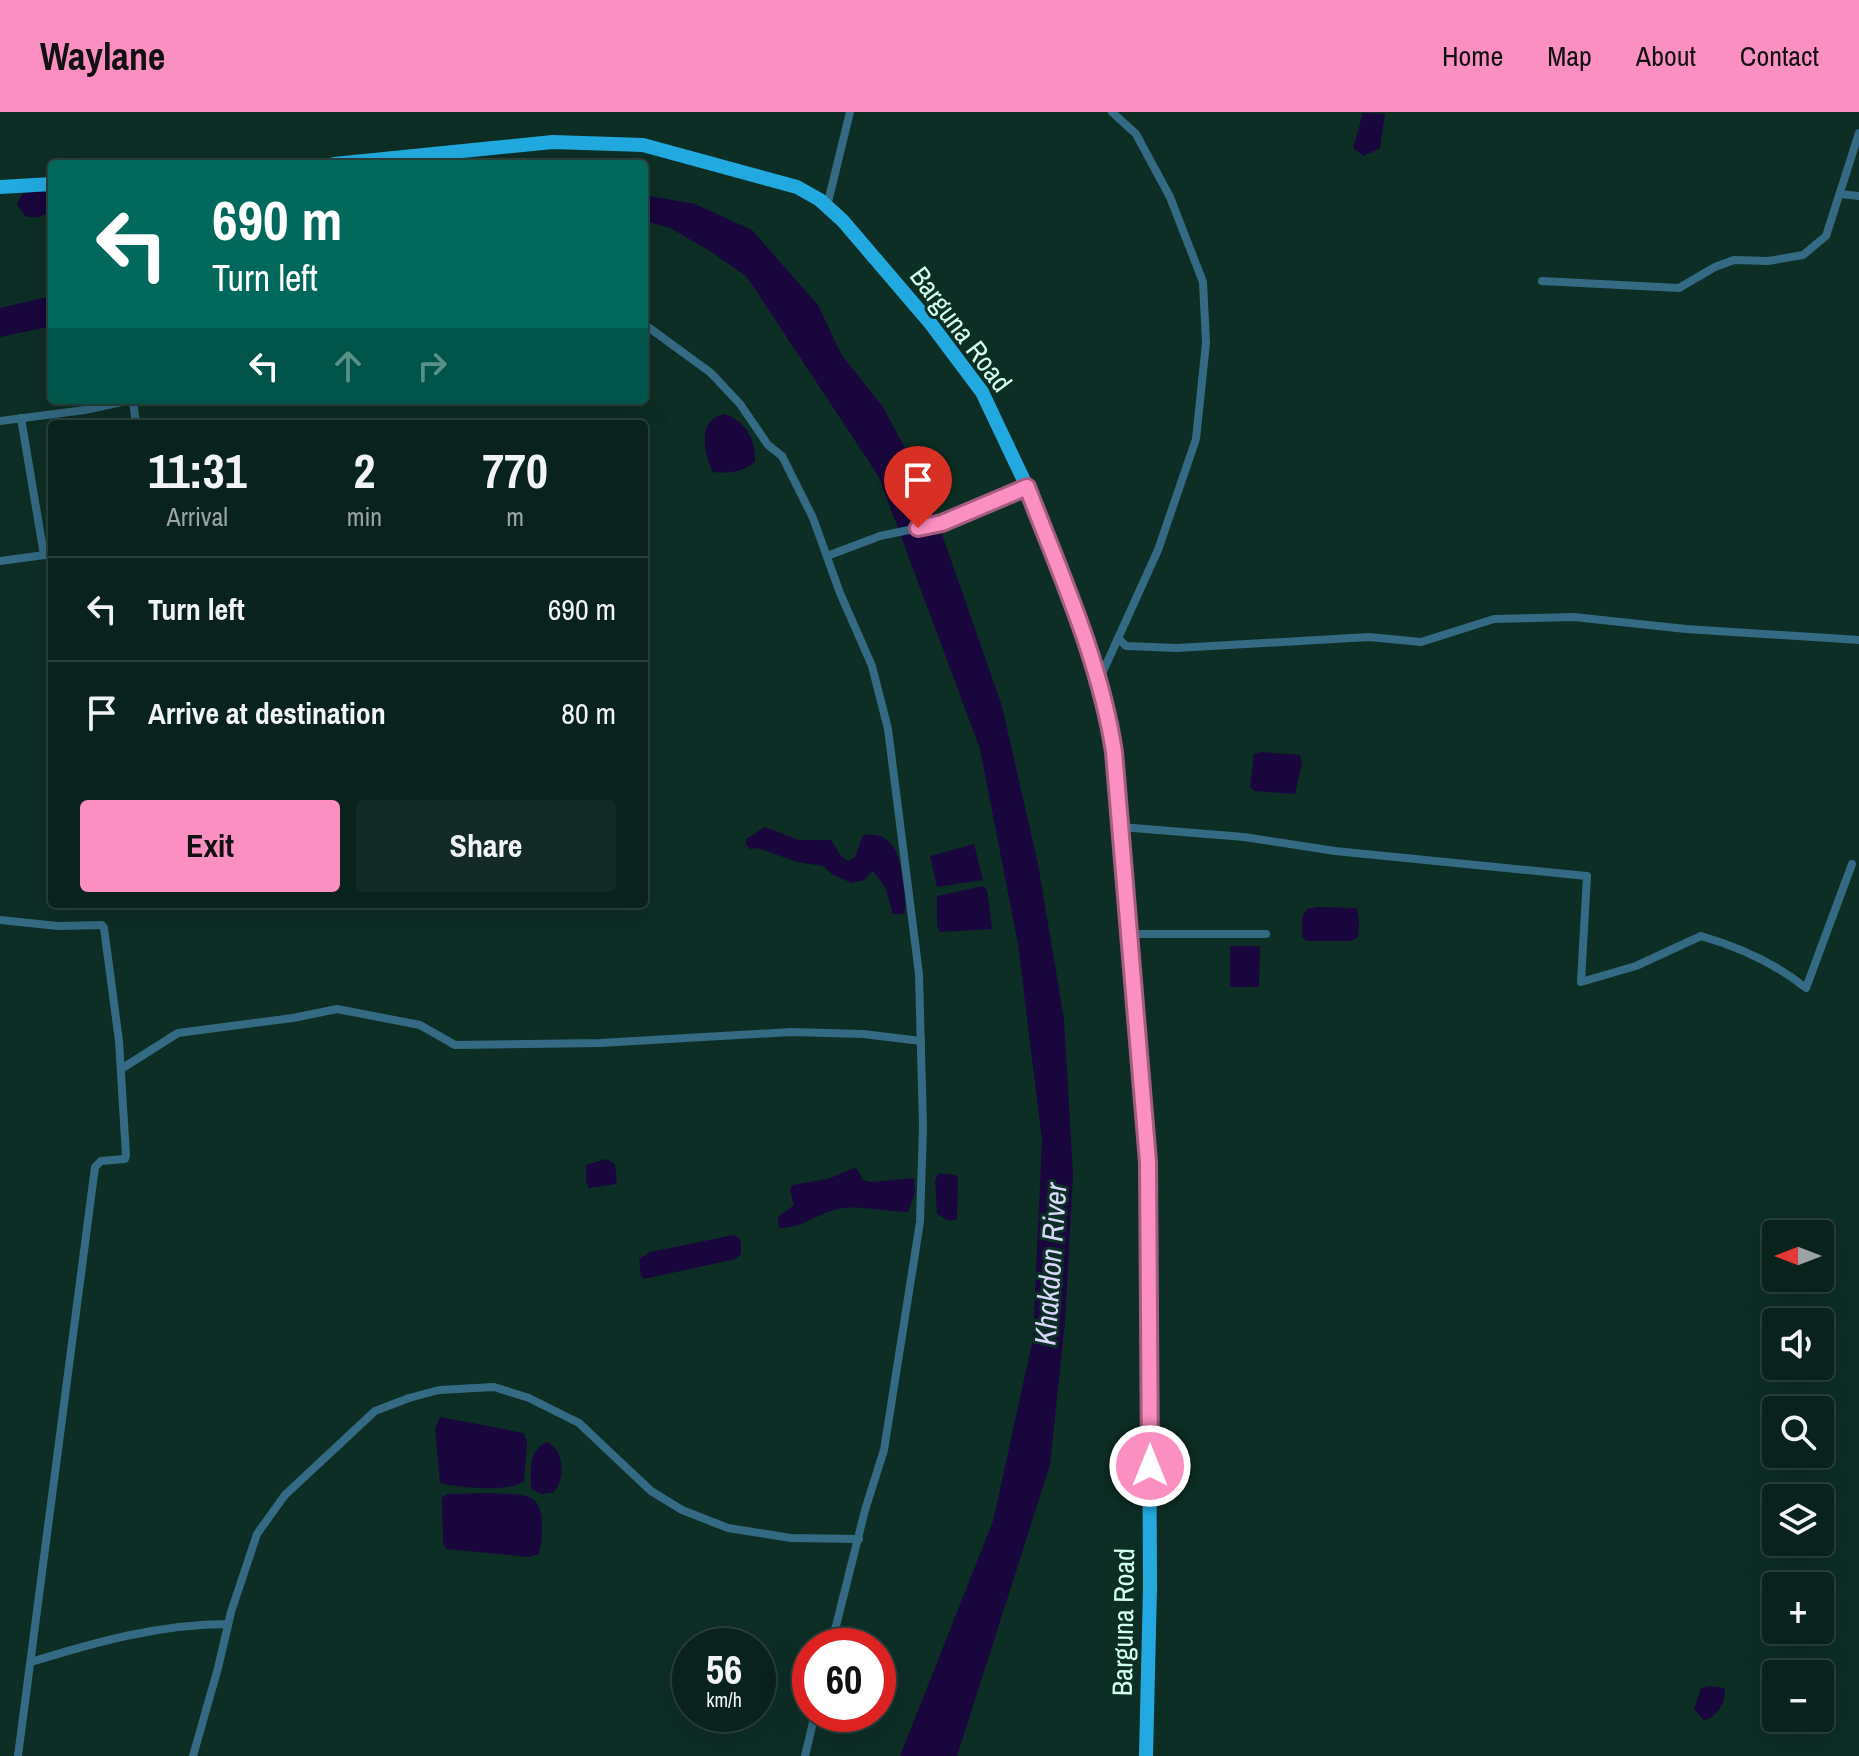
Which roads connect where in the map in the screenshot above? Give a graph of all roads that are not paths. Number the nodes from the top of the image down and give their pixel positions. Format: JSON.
{"nodes":[{"id":1,"x":850,"y":112,"type":"edge"},
{"id":2,"x":1112,"y":112,"type":"edge"},
{"id":3,"x":1859,"y":133,"type":"edge"},
{"id":4,"x":374,"y":160,"type":"edge"},
{"id":5,"x":48,"y":184,"type":"edge"},
{"id":6,"x":0,"y":187,"type":"edge"},
{"id":7,"x":1841,"y":194,"type":"junction"},
{"id":8,"x":1859,"y":196,"type":"edge"},
{"id":9,"x":827,"y":206,"type":"junction"},
{"id":10,"x":1542,"y":281,"type":"dead end"},
{"id":11,"x":648,"y":327,"type":"edge"},
{"id":12,"x":113,"y":404,"type":"edge"},
{"id":13,"x":21,"y":418,"type":"junction"},
{"id":14,"x":0,"y":421,"type":"edge"},
{"id":15,"x":1027,"y":487,"type":"junction"},
{"id":16,"x":48,"y":554,"type":"edge"},
{"id":17,"x":827,"y":556,"type":"junction"},
{"id":18,"x":0,"y":561,"type":"edge"},
{"id":19,"x":1118,"y":638,"type":"junction"},
{"id":20,"x":1859,"y":640,"type":"edge"},
{"id":21,"x":1099,"y":680,"type":"junction"},
{"id":22,"x":1121,"y":827,"type":"junction"},
{"id":23,"x":1852,"y":864,"type":"dead end"},
{"id":24,"x":0,"y":920,"type":"edge"},
{"id":25,"x":1130,"y":934,"type":"junction"},
{"id":26,"x":1266,"y":934,"type":"dead end"},
{"id":27,"x":921,"y":1041,"type":"junction"},
{"id":28,"x":121,"y":1069,"type":"junction"},
{"id":29,"x":859,"y":1539,"type":"junction"},
{"id":30,"x":228,"y":1624,"type":"junction"},
{"id":31,"x":836,"y":1628,"type":"edge"},
{"id":32,"x":31,"y":1662,"type":"junction"},
{"id":33,"x":811,"y":1732,"type":"edge"},
{"id":34,"x":18,"y":1756,"type":"edge"},
{"id":35,"x":193,"y":1756,"type":"edge"},
{"id":36,"x":805,"y":1756,"type":"edge"},
{"id":37,"x":1146,"y":1756,"type":"edge"}],
"edges":[{"from":1,"to":9,"type":"street"},
{"from":2,"to":19,"type":"street"},
{"from":3,"to":7,"type":"street"},
{"from":4,"to":9,"type":"main road","name":"Barguna Road"},
{"from":5,"to":6,"type":"main road"},
{"from":7,"to":8,"type":"street"},
{"from":7,"to":10,"type":"street"},
{"from":9,"to":15,"type":"main road","name":"Barguna Road"},
{"from":11,"to":17,"type":"street"},
{"from":12,"to":13,"type":"street"},
{"from":13,"to":14,"type":"street"},
{"from":13,"to":16,"type":"street"},
{"from":15,"to":17,"type":"street"},
{"from":15,"to":21,"type":"main road","name":"Barguna Road"},
{"from":16,"to":18,"type":"street"},
{"from":17,"to":27,"type":"street"},
{"from":19,"to":20,"type":"street"},
{"from":19,"to":21,"type":"street"},
{"from":21,"to":22,"type":"main road","name":"Barguna Road"},
{"from":22,"to":23,"type":"street"},
{"from":22,"to":25,"type":"main road","name":"Barguna Road"},
{"from":24,"to":28,"type":"street"},
{"from":25,"to":26,"type":"street"},
{"from":25,"to":37,"type":"main road","name":"Barguna Road"},
{"from":27,"to":28,"type":"street"},
{"from":27,"to":29,"type":"street"},
{"from":28,"to":32,"type":"street"},
{"from":29,"to":30,"type":"street"},
{"from":29,"to":31,"type":"street"},
{"from":30,"to":32,"type":"street"},
{"from":30,"to":35,"type":"street"},
{"from":32,"to":34,"type":"street"},
{"from":33,"to":36,"type":"street"}]}
